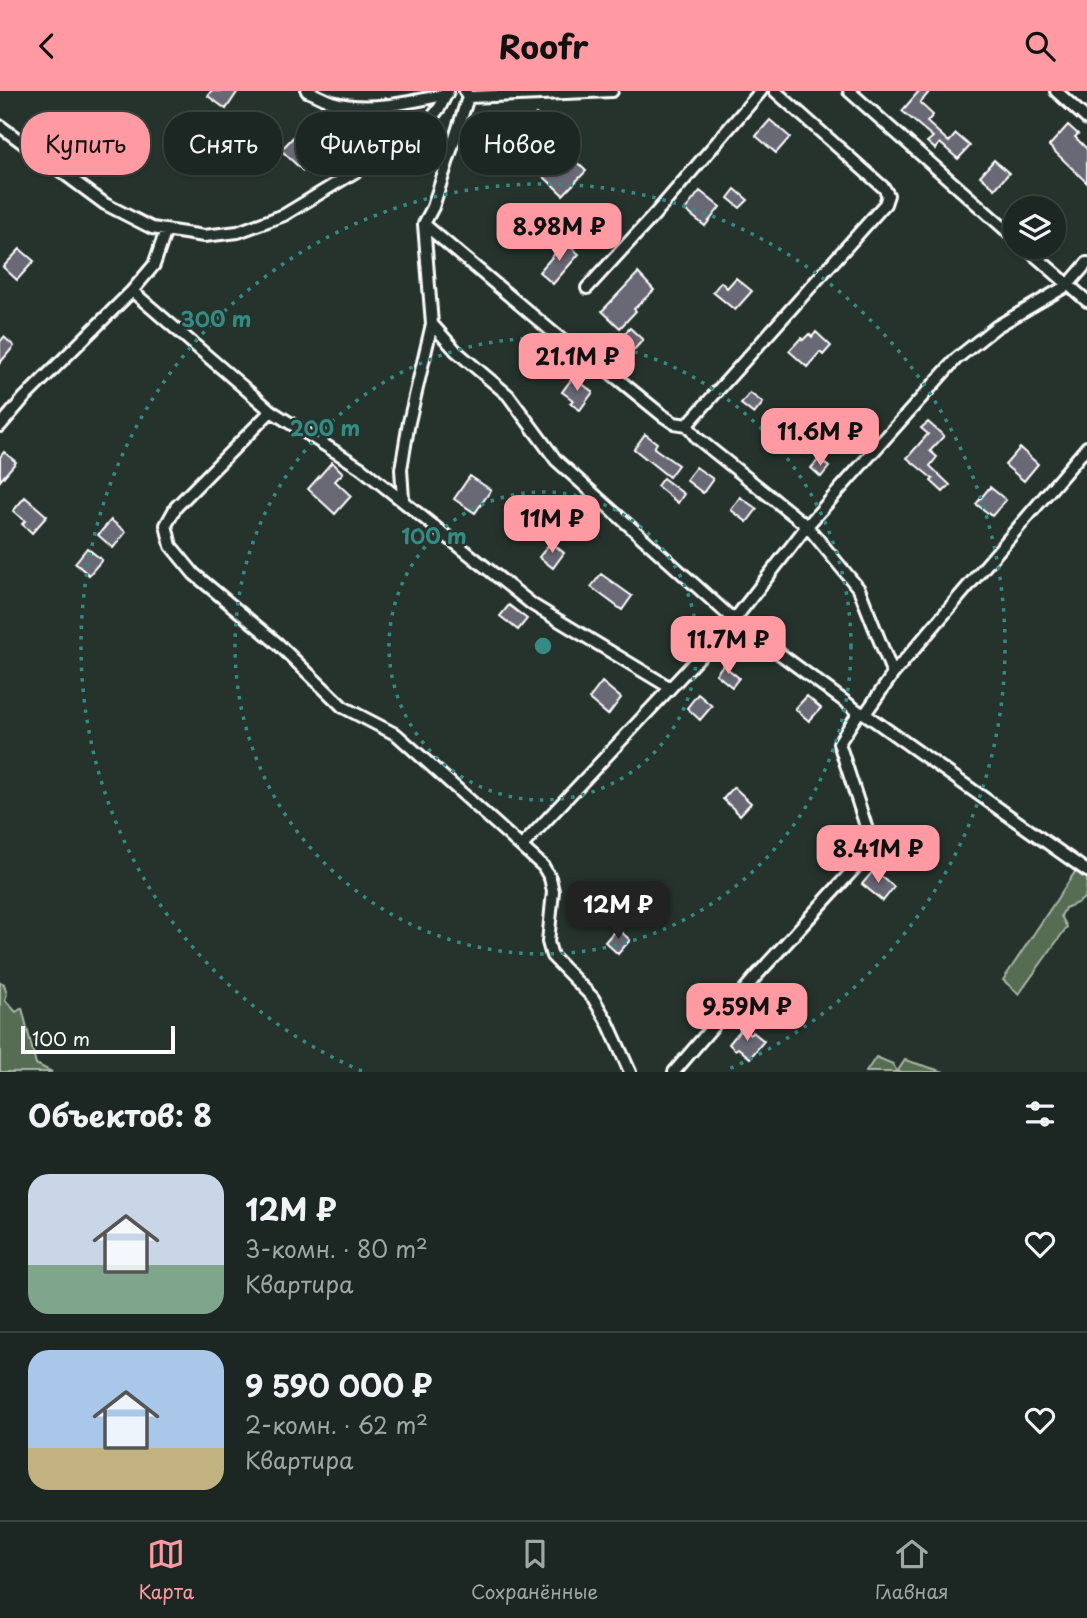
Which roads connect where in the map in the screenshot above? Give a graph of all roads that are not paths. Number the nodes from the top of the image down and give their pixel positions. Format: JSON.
{"nodes":[{"id":1,"x":306,"y":91,"type":"edge"},
{"id":2,"x":612,"y":91,"type":"edge"},
{"id":3,"x":761,"y":91,"type":"edge"},
{"id":4,"x":775,"y":91,"type":"edge"},
{"id":5,"x":849,"y":91,"type":"edge"},
{"id":6,"x":1056,"y":91,"type":"edge"},
{"id":7,"x":447,"y":92,"type":"edge"},
{"id":8,"x":466,"y":94,"type":"edge"},
{"id":9,"x":1087,"y":118,"type":"edge"},
{"id":10,"x":0,"y":125,"type":"edge"},
{"id":11,"x":424,"y":224,"type":"junction"},
{"id":12,"x":1003,"y":227,"type":"edge"},
{"id":13,"x":166,"y":230,"type":"junction"},
{"id":14,"x":1039,"y":259,"type":"edge"},
{"id":15,"x":1087,"y":263,"type":"edge"},
{"id":16,"x":1068,"y":285,"type":"junction"},
{"id":17,"x":587,"y":288,"type":"dead end"},
{"id":18,"x":132,"y":291,"type":"junction"},
{"id":19,"x":1087,"y":301,"type":"edge"},
{"id":20,"x":432,"y":324,"type":"junction"},
{"id":21,"x":271,"y":411,"type":"junction"},
{"id":22,"x":687,"y":425,"type":"junction"},
{"id":23,"x":0,"y":426,"type":"edge"},
{"id":24,"x":1087,"y":447,"type":"edge"},
{"id":25,"x":403,"y":499,"type":"junction"},
{"id":26,"x":807,"y":526,"type":"junction"},
{"id":27,"x":734,"y":619,"type":"junction"},
{"id":28,"x":893,"y":674,"type":"junction"},
{"id":29,"x":668,"y":687,"type":"junction"},
{"id":30,"x":862,"y":713,"type":"junction"},
{"id":31,"x":522,"y":846,"type":"junction"},
{"id":32,"x":1087,"y":871,"type":"edge"},
{"id":33,"x":630,"y":1072,"type":"edge"},
{"id":34,"x":674,"y":1072,"type":"edge"}],
"edges":[{"from":1,"to":7,"type":"street"},
{"from":2,"to":8,"type":"street"},
{"from":3,"to":17,"type":"street"},
{"from":4,"to":22,"type":"street"},
{"from":5,"to":12,"type":"street"},
{"from":6,"to":9,"type":"street"},
{"from":7,"to":13,"type":"street"},
{"from":8,"to":11,"type":"street"},
{"from":10,"to":13,"type":"street"},
{"from":11,"to":20,"type":"street"},
{"from":11,"to":22,"type":"street"},
{"from":13,"to":18,"type":"street"},
{"from":14,"to":16,"type":"street"},
{"from":15,"to":16,"type":"street"},
{"from":16,"to":19,"type":"street"},
{"from":16,"to":26,"type":"street"},
{"from":18,"to":21,"type":"street"},
{"from":18,"to":23,"type":"street"},
{"from":20,"to":25,"type":"street"},
{"from":20,"to":27,"type":"street"},
{"from":21,"to":25,"type":"street"},
{"from":21,"to":31,"type":"street"},
{"from":22,"to":26,"type":"street"},
{"from":24,"to":28,"type":"street"},
{"from":25,"to":29,"type":"street"},
{"from":26,"to":27,"type":"street"},
{"from":26,"to":28,"type":"street"},
{"from":27,"to":29,"type":"street"},
{"from":27,"to":30,"type":"street"},
{"from":28,"to":30,"type":"street"},
{"from":29,"to":31,"type":"street"},
{"from":30,"to":32,"type":"street"},
{"from":30,"to":34,"type":"street"},
{"from":31,"to":33,"type":"street"}]}
